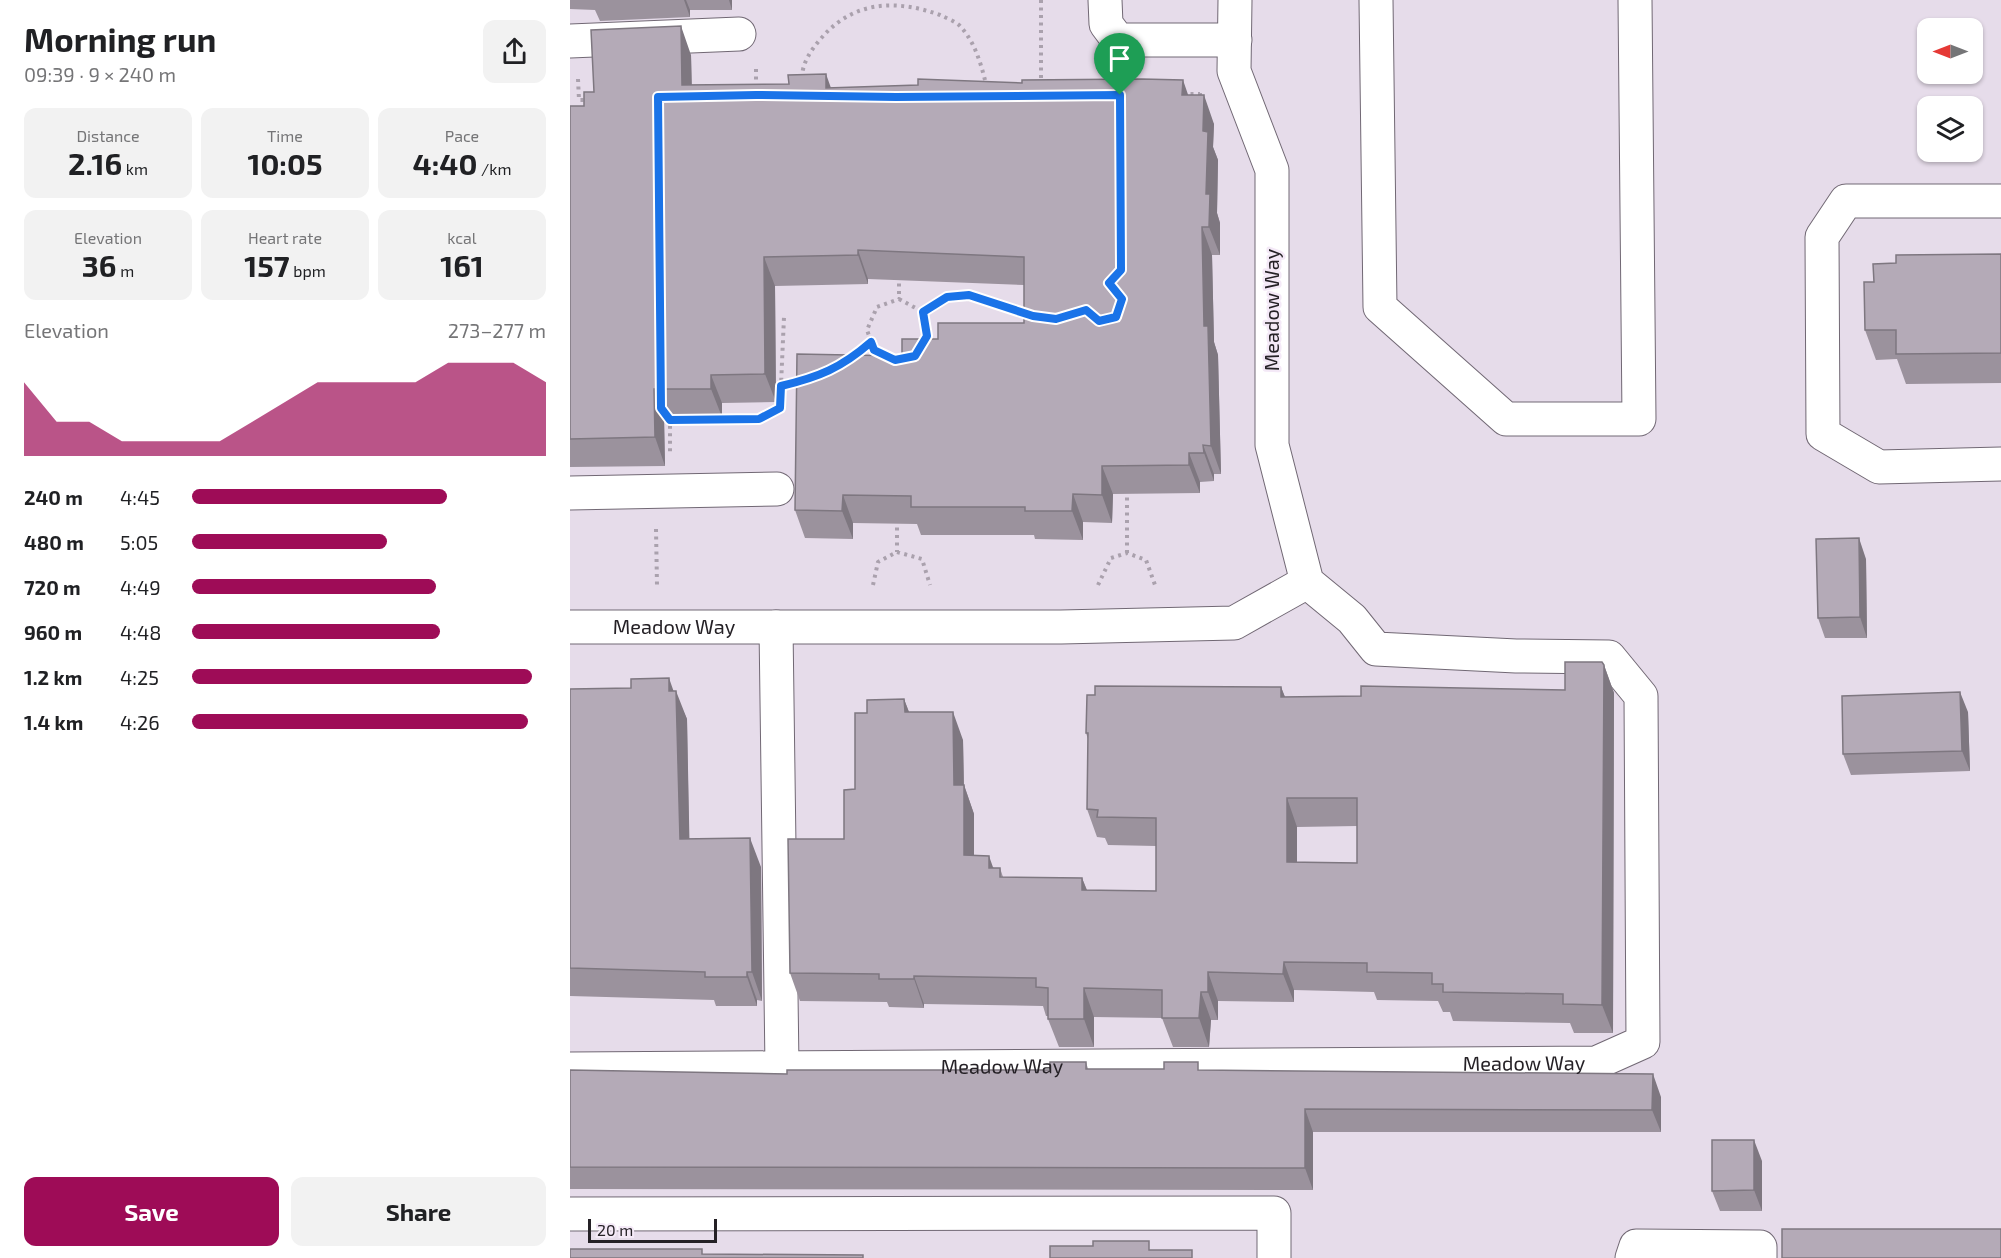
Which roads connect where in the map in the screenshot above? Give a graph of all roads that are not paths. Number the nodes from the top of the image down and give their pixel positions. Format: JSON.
{"nodes":[{"id":1,"x":1105,"y":0,"type":"edge"},
{"id":2,"x":1235,"y":0,"type":"edge"},
{"id":3,"x":1376,"y":0,"type":"edge"},
{"id":4,"x":1635,"y":0,"type":"edge"},
{"id":5,"x":573,"y":40,"type":"edge"},
{"id":6,"x":1234,"y":40,"type":"junction"},
{"id":7,"x":748,"y":47,"type":"road end"},
{"id":8,"x":2001,"y":201,"type":"edge"},
{"id":9,"x":2001,"y":464,"type":"edge"},
{"id":10,"x":777,"y":489,"type":"dead end"},
{"id":11,"x":570,"y":493,"type":"edge"},
{"id":12,"x":1307,"y":582,"type":"junction"},
{"id":13,"x":570,"y":627,"type":"edge"},
{"id":14,"x":776,"y":627,"type":"junction"},
{"id":15,"x":782,"y":1067,"type":"junction"},
{"id":16,"x":570,"y":1069,"type":"edge"},
{"id":17,"x":570,"y":1214,"type":"edge"},
{"id":18,"x":1274,"y":1258,"type":"edge"},
{"id":19,"x":1632,"y":1258,"type":"edge"},
{"id":20,"x":1760,"y":1258,"type":"edge"}],
"edges":[{"from":1,"to":6,"type":"street"},
{"from":2,"to":6,"type":"street","name":"Meadow Way"},
{"from":3,"to":4,"type":"street"},
{"from":5,"to":7,"type":"street"},
{"from":6,"to":12,"type":"street","name":"Meadow Way"},
{"from":8,"to":9,"type":"street"},
{"from":10,"to":11,"type":"street"},
{"from":12,"to":14,"type":"street","name":"Meadow Way"},
{"from":12,"to":15,"type":"street","name":"Meadow Way"},
{"from":13,"to":14,"type":"street","name":"Meadow Way"},
{"from":14,"to":15,"type":"street"},
{"from":15,"to":16,"type":"street","name":"Meadow Way"},
{"from":17,"to":18,"type":"street"},
{"from":19,"to":20,"type":"street"}]}
